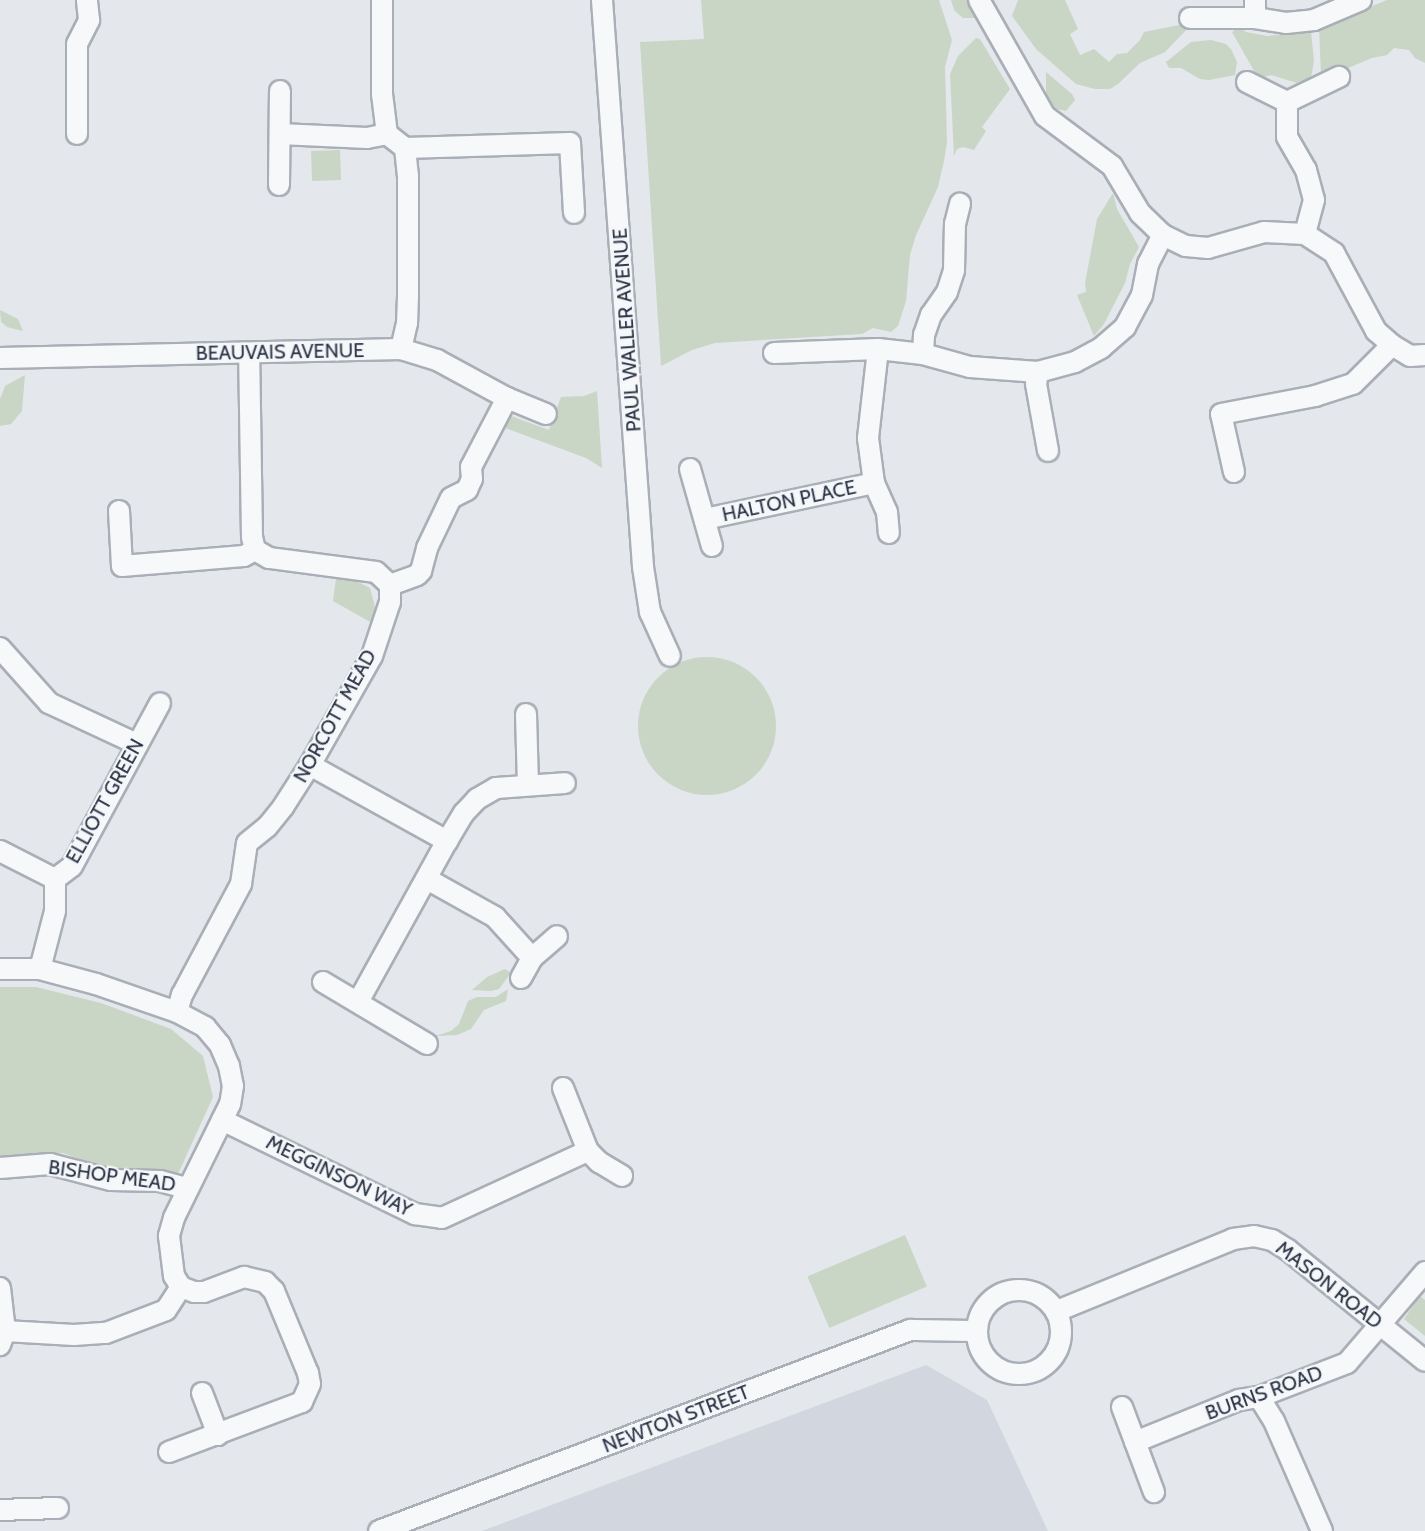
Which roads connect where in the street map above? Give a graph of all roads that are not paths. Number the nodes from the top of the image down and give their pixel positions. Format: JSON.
{"nodes":[{"id":1,"x":87,"y":0,"type":"edge"},
{"id":2,"x":382,"y":0,"type":"edge"},
{"id":3,"x":602,"y":0,"type":"edge"},
{"id":4,"x":979,"y":0,"type":"edge"},
{"id":5,"x":1361,"y":0,"type":"edge"},
{"id":6,"x":1255,"y":9,"type":"edge"},
{"id":7,"x":1190,"y":18,"type":"dead end"},
{"id":8,"x":1339,"y":77,"type":"dead end"},
{"id":9,"x":1247,"y":82,"type":"dead end"},
{"id":10,"x":280,"y":91,"type":"dead end"},
{"id":11,"x":1287,"y":102,"type":"junction"},
{"id":12,"x":77,"y":134,"type":"dead end"},
{"id":13,"x":280,"y":134,"type":"junction"},
{"id":14,"x":387,"y":134,"type":"junction"},
{"id":15,"x":405,"y":148,"type":"junction"},
{"id":16,"x":279,"y":185,"type":"dead end"},
{"id":17,"x":960,"y":204,"type":"dead end"},
{"id":18,"x":574,"y":213,"type":"dead end"},
{"id":19,"x":1305,"y":234,"type":"junction"},
{"id":20,"x":1163,"y":235,"type":"junction"},
{"id":21,"x":1392,"y":345,"type":"junction"},
{"id":22,"x":401,"y":349,"type":"junction"},
{"id":23,"x":878,"y":349,"type":"junction"},
{"id":24,"x":249,"y":352,"type":"junction"},
{"id":25,"x":774,"y":353,"type":"dead end"},
{"id":26,"x":923,"y":354,"type":"junction"},
{"id":27,"x":1425,"y":355,"type":"edge"},
{"id":28,"x":0,"y":358,"type":"edge"},
{"id":29,"x":1038,"y":372,"type":"junction"},
{"id":30,"x":507,"y":398,"type":"junction"},
{"id":31,"x":546,"y":414,"type":"dead end"},
{"id":32,"x":1048,"y":451,"type":"dead end"},
{"id":33,"x":690,"y":469,"type":"dead end"},
{"id":34,"x":1234,"y":472,"type":"dead end"},
{"id":35,"x":874,"y":483,"type":"junction"},
{"id":36,"x":119,"y":511,"type":"dead end"},
{"id":37,"x":705,"y":519,"type":"junction"},
{"id":38,"x":889,"y":533,"type":"dead end"},
{"id":39,"x":712,"y":546,"type":"dead end"},
{"id":40,"x":255,"y":550,"type":"junction"},
{"id":41,"x":390,"y":585,"type":"junction"},
{"id":42,"x":0,"y":648,"type":"edge"},
{"id":43,"x":669,"y":656,"type":"dead end"},
{"id":44,"x":160,"y":703,"type":"dead end"},
{"id":45,"x":526,"y":714,"type":"dead end"},
{"id":46,"x":137,"y":744,"type":"junction"},
{"id":47,"x":310,"y":765,"type":"junction"},
{"id":48,"x":565,"y":783,"type":"dead end"},
{"id":49,"x":528,"y":784,"type":"junction"},
{"id":50,"x":447,"y":841,"type":"junction"},
{"id":51,"x":0,"y":851,"type":"edge"},
{"id":52,"x":55,"y":879,"type":"junction"},
{"id":53,"x":427,"y":879,"type":"junction"},
{"id":54,"x":557,"y":936,"type":"dead end"},
{"id":55,"x":532,"y":958,"type":"junction"},
{"id":56,"x":0,"y":969,"type":"edge"},
{"id":57,"x":40,"y":969,"type":"junction"},
{"id":58,"x":521,"y":978,"type":"dead end"},
{"id":59,"x":323,"y":982,"type":"dead end"},
{"id":60,"x":358,"y":1002,"type":"junction"},
{"id":61,"x":177,"y":1012,"type":"junction"},
{"id":62,"x":427,"y":1044,"type":"dead end"},
{"id":63,"x":563,"y":1088,"type":"dead end"},
{"id":64,"x":222,"y":1120,"type":"junction"},
{"id":65,"x":588,"y":1151,"type":"junction"},
{"id":66,"x":0,"y":1168,"type":"edge"},
{"id":67,"x":622,"y":1176,"type":"dead end"},
{"id":68,"x":187,"y":1188,"type":"junction"},
{"id":69,"x":1425,"y":1272,"type":"edge"},
{"id":70,"x":181,"y":1287,"type":"junction"},
{"id":71,"x":0,"y":1288,"type":"edge"},
{"id":72,"x":1057,"y":1311,"type":"junction"},
{"id":73,"x":1379,"y":1325,"type":"junction"},
{"id":74,"x":977,"y":1331,"type":"junction"},
{"id":75,"x":2,"y":1338,"type":"edge"},
{"id":76,"x":1425,"y":1361,"type":"edge"},
{"id":77,"x":202,"y":1393,"type":"dead end"},
{"id":78,"x":1259,"y":1397,"type":"junction"},
{"id":79,"x":1122,"y":1407,"type":"dead end"},
{"id":80,"x":218,"y":1435,"type":"junction"},
{"id":81,"x":1135,"y":1442,"type":"junction"},
{"id":82,"x":169,"y":1452,"type":"dead end"},
{"id":83,"x":1154,"y":1492,"type":"dead end"},
{"id":84,"x":58,"y":1508,"type":"dead end"},
{"id":85,"x":0,"y":1509,"type":"edge"},
{"id":86,"x":378,"y":1531,"type":"edge"},
{"id":87,"x":1322,"y":1531,"type":"edge"}],
"edges":[{"from":1,"to":12,"type":"street"},
{"from":2,"to":14,"type":"street"},
{"from":3,"to":43,"type":"street","name":"PAUL WALLER AVENUE"},
{"from":4,"to":20,"type":"street"},
{"from":5,"to":6,"type":"street"},
{"from":6,"to":7,"type":"street"},
{"from":8,"to":11,"type":"street"},
{"from":9,"to":11,"type":"street"},
{"from":10,"to":13,"type":"street"},
{"from":11,"to":19,"type":"street"},
{"from":13,"to":14,"type":"street"},
{"from":13,"to":16,"type":"street"},
{"from":14,"to":15,"type":"street"},
{"from":15,"to":18,"type":"street"},
{"from":15,"to":22,"type":"street"},
{"from":17,"to":26,"type":"street"},
{"from":19,"to":20,"type":"street"},
{"from":19,"to":21,"type":"street"},
{"from":20,"to":29,"type":"street"},
{"from":21,"to":27,"type":"street"},
{"from":21,"to":34,"type":"street"},
{"from":22,"to":24,"type":"street","name":"BEAUVAIS AVENUE"},
{"from":22,"to":30,"type":"street","name":"BEAUVAIS AVENUE"},
{"from":23,"to":25,"type":"street"},
{"from":23,"to":26,"type":"street"},
{"from":23,"to":35,"type":"street","name":"HALTON PLACE"},
{"from":24,"to":28,"type":"street","name":"BEAUVAIS AVENUE"},
{"from":24,"to":40,"type":"street"},
{"from":26,"to":29,"type":"street"},
{"from":29,"to":32,"type":"street"},
{"from":30,"to":31,"type":"street","name":"BEAUVAIS AVENUE"},
{"from":30,"to":41,"type":"street"},
{"from":33,"to":37,"type":"street","name":"HALTON PLACE"},
{"from":35,"to":37,"type":"street","name":"HALTON PLACE"},
{"from":35,"to":38,"type":"street","name":"HALTON PLACE"},
{"from":36,"to":40,"type":"street"},
{"from":37,"to":39,"type":"street","name":"HALTON PLACE"},
{"from":40,"to":41,"type":"street"},
{"from":41,"to":47,"type":"street","name":"NORCOTT MEAD"},
{"from":42,"to":46,"type":"street"},
{"from":44,"to":46,"type":"street","name":"ELLIOTT GREEN"},
{"from":45,"to":49,"type":"street"},
{"from":46,"to":52,"type":"street","name":"ELLIOTT GREEN"},
{"from":47,"to":50,"type":"street"},
{"from":47,"to":61,"type":"street","name":"NORCOTT MEAD"},
{"from":48,"to":49,"type":"street"},
{"from":49,"to":50,"type":"street"},
{"from":50,"to":53,"type":"street"},
{"from":51,"to":52,"type":"street"},
{"from":52,"to":57,"type":"street","name":"ELLIOTT GREEN"},
{"from":53,"to":55,"type":"street"},
{"from":53,"to":60,"type":"street"},
{"from":54,"to":55,"type":"street"},
{"from":55,"to":58,"type":"street"},
{"from":56,"to":57,"type":"street"},
{"from":57,"to":61,"type":"street"},
{"from":59,"to":60,"type":"street"},
{"from":60,"to":62,"type":"street"},
{"from":61,"to":64,"type":"street"},
{"from":63,"to":65,"type":"street"},
{"from":64,"to":65,"type":"street","name":"MEGGINSON WAY"},
{"from":64,"to":68,"type":"street"},
{"from":65,"to":67,"type":"street"},
{"from":66,"to":68,"type":"street","name":"BISHOP MEAD"},
{"from":68,"to":70,"type":"street"},
{"from":69,"to":73,"type":"street","name":"BURNS ROAD"},
{"from":70,"to":75,"type":"street"},
{"from":70,"to":80,"type":"street"},
{"from":71,"to":75,"type":"street"},
{"from":72,"to":73,"type":"street","name":"MASON ROAD"},
{"from":72,"to":74,"type":"street"},
{"from":72,"to":74,"type":"street"},
{"from":73,"to":76,"type":"street","name":"MASON ROAD"},
{"from":73,"to":78,"type":"street","name":"BURNS ROAD"},
{"from":74,"to":86,"type":"street","name":"NEWTON STREET"},
{"from":77,"to":80,"type":"street"},
{"from":78,"to":81,"type":"street","name":"BURNS ROAD"},
{"from":78,"to":87,"type":"street"},
{"from":79,"to":81,"type":"street"},
{"from":80,"to":82,"type":"street"},
{"from":81,"to":83,"type":"street"},
{"from":84,"to":85,"type":"street"}]}
